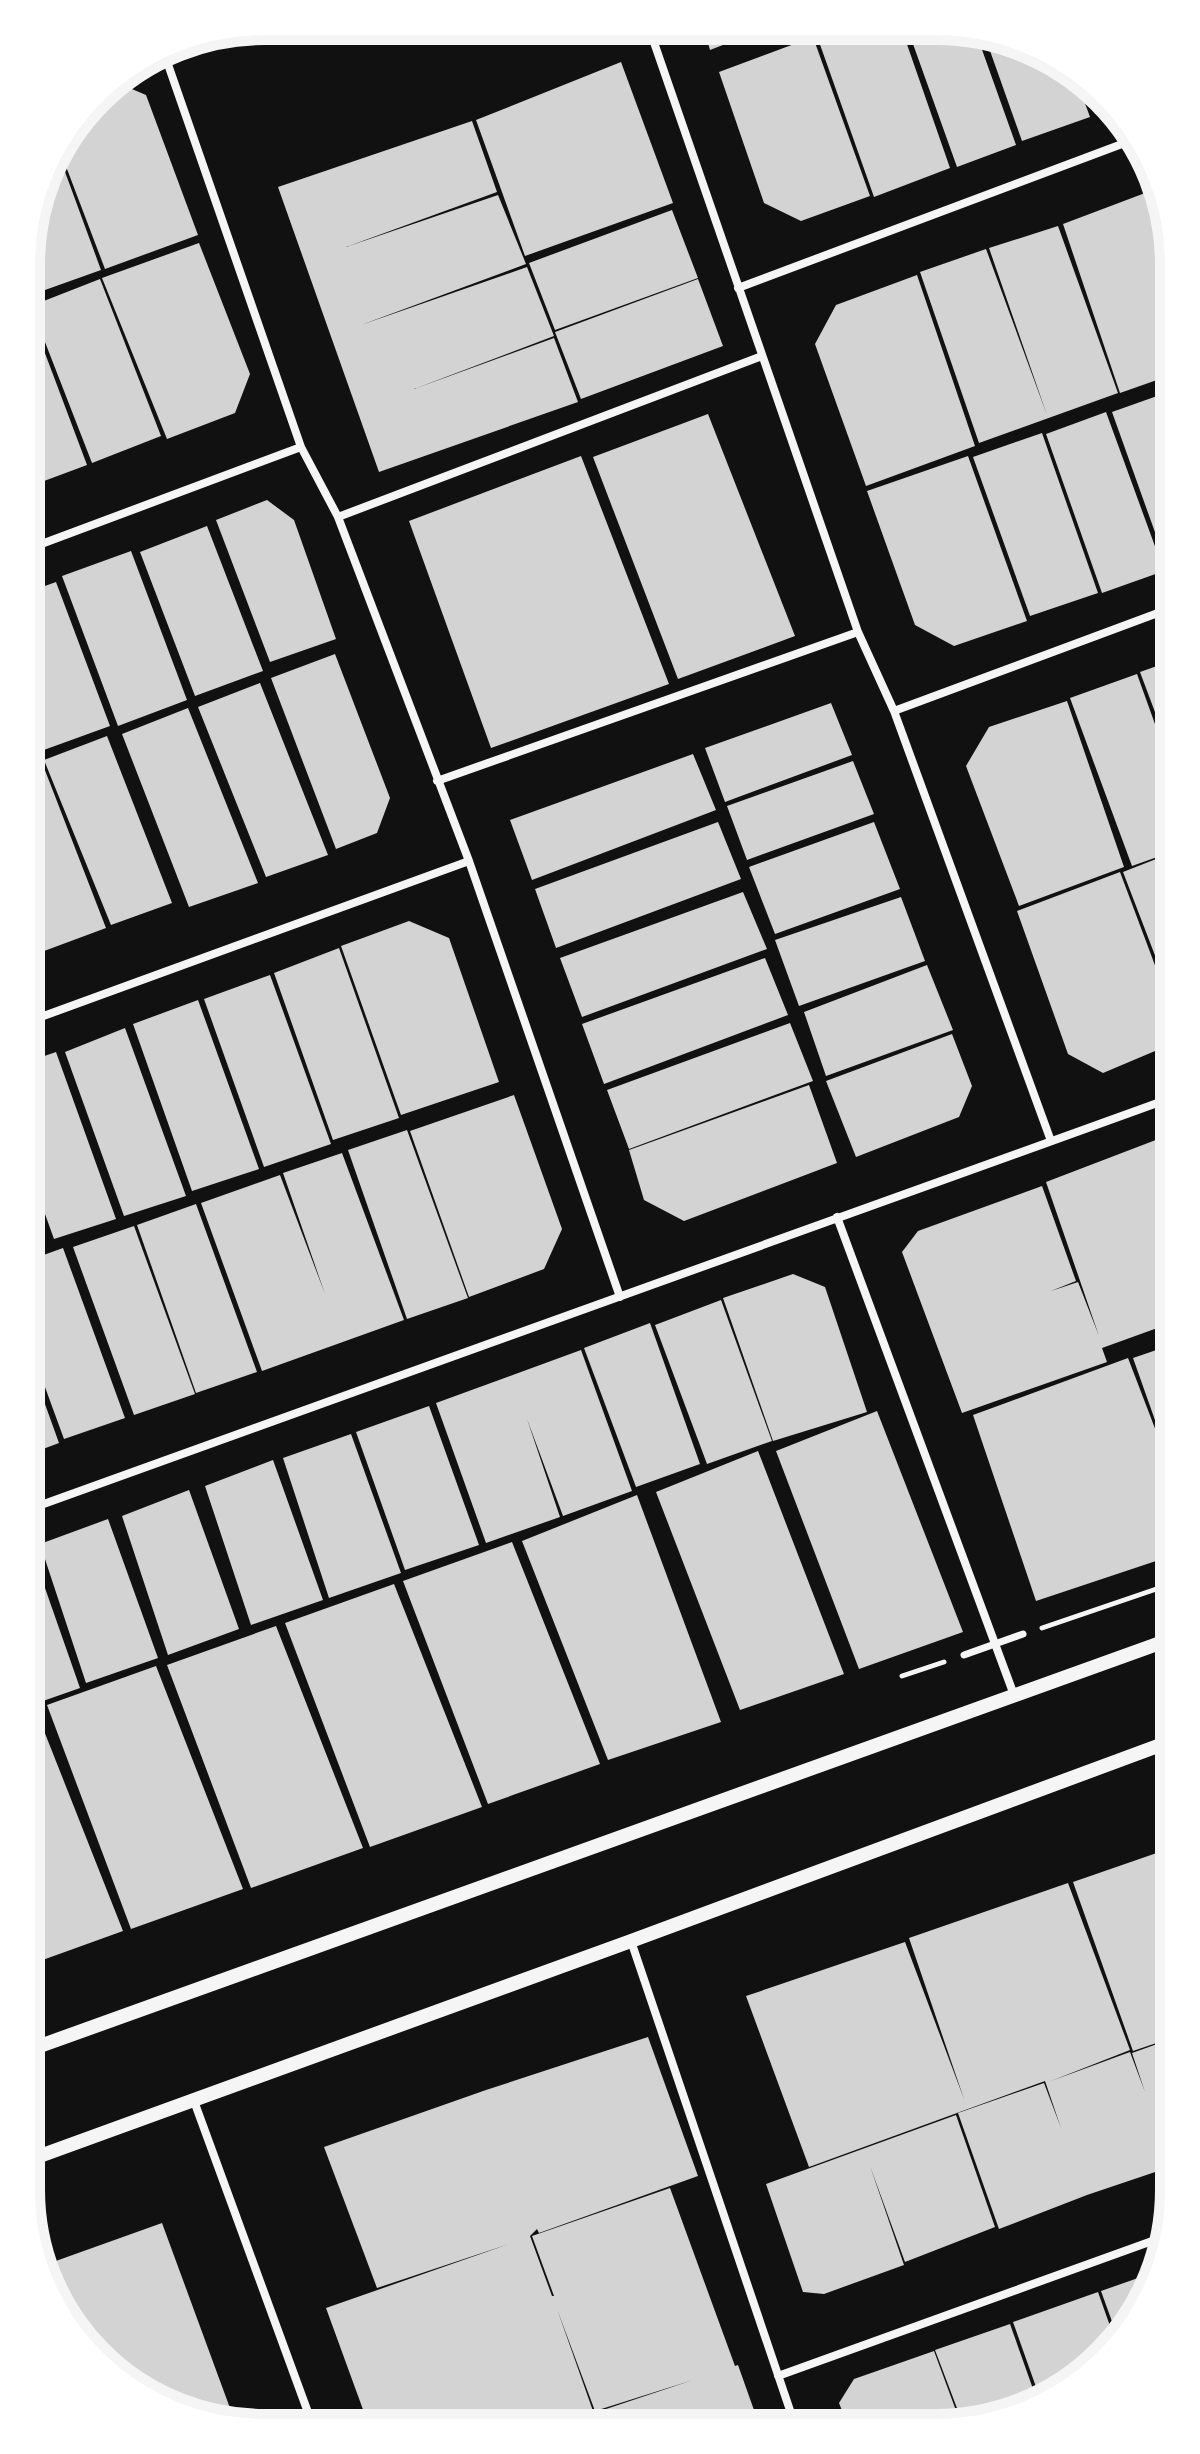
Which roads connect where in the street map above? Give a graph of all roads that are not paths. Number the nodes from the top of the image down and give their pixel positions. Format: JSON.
{"nodes":[{"id":1,"x":653,"y":40,"type":"edge"},
{"id":2,"x":167,"y":62,"type":"edge"},
{"id":3,"x":1124,"y":143,"type":"edge"},
{"id":4,"x":738,"y":288,"type":"junction"},
{"id":5,"x":762,"y":356,"type":"junction"},
{"id":6,"x":301,"y":447,"type":"junction"},
{"id":7,"x":338,"y":517,"type":"junction"},
{"id":8,"x":40,"y":545,"type":"edge"},
{"id":9,"x":1160,"y":612,"type":"edge"},
{"id":10,"x":858,"y":632,"type":"junction"},
{"id":11,"x":894,"y":711,"type":"junction"},
{"id":12,"x":437,"y":781,"type":"junction"},
{"id":13,"x":469,"y":861,"type":"junction"},
{"id":14,"x":40,"y":1017,"type":"edge"},
{"id":15,"x":1160,"y":1102,"type":"edge"},
{"id":16,"x":1051,"y":1141,"type":"junction"},
{"id":17,"x":837,"y":1217,"type":"junction"},
{"id":18,"x":620,"y":1297,"type":"junction"},
{"id":19,"x":40,"y":1505,"type":"edge"},
{"id":20,"x":1023,"y":1634,"type":"road end"},
{"id":21,"x":995,"y":1643,"type":"junction"},
{"id":22,"x":1160,"y":1643,"type":"edge"},
{"id":23,"x":964,"y":1655,"type":"road end"},
{"id":24,"x":1014,"y":1695,"type":"junction"},
{"id":25,"x":1160,"y":1745,"type":"edge"},
{"id":26,"x":631,"y":1941,"type":"junction"},
{"id":27,"x":40,"y":2046,"type":"edge"},
{"id":28,"x":194,"y":2101,"type":"junction"},
{"id":29,"x":40,"y":2156,"type":"edge"},
{"id":30,"x":1154,"y":2240,"type":"edge"},
{"id":31,"x":778,"y":2376,"type":"junction"},
{"id":32,"x":309,"y":2414,"type":"edge"},
{"id":33,"x":791,"y":2414,"type":"edge"}],
"edges":[{"from":1,"to":4,"type":"street"},
{"from":2,"to":6,"type":"street"},
{"from":3,"to":4,"type":"street"},
{"from":4,"to":5,"type":"street"},
{"from":5,"to":7,"type":"street"},
{"from":5,"to":10,"type":"street"},
{"from":6,"to":7,"type":"street"},
{"from":6,"to":8,"type":"street"},
{"from":7,"to":12,"type":"street"},
{"from":9,"to":11,"type":"street"},
{"from":10,"to":11,"type":"street"},
{"from":10,"to":12,"type":"street"},
{"from":11,"to":16,"type":"street"},
{"from":12,"to":13,"type":"street"},
{"from":13,"to":14,"type":"street"},
{"from":13,"to":18,"type":"street"},
{"from":15,"to":16,"type":"street"},
{"from":16,"to":17,"type":"street"},
{"from":17,"to":18,"type":"street"},
{"from":17,"to":21,"type":"street"},
{"from":18,"to":19,"type":"street"},
{"from":20,"to":21,"type":"street"},
{"from":21,"to":23,"type":"street"},
{"from":21,"to":24,"type":"street"},
{"from":22,"to":24,"type":"street"},
{"from":24,"to":27,"type":"street"},
{"from":25,"to":26,"type":"street"},
{"from":26,"to":28,"type":"street"},
{"from":26,"to":31,"type":"street"},
{"from":28,"to":29,"type":"street"},
{"from":28,"to":32,"type":"street"},
{"from":30,"to":31,"type":"street"},
{"from":31,"to":33,"type":"street"}]}
